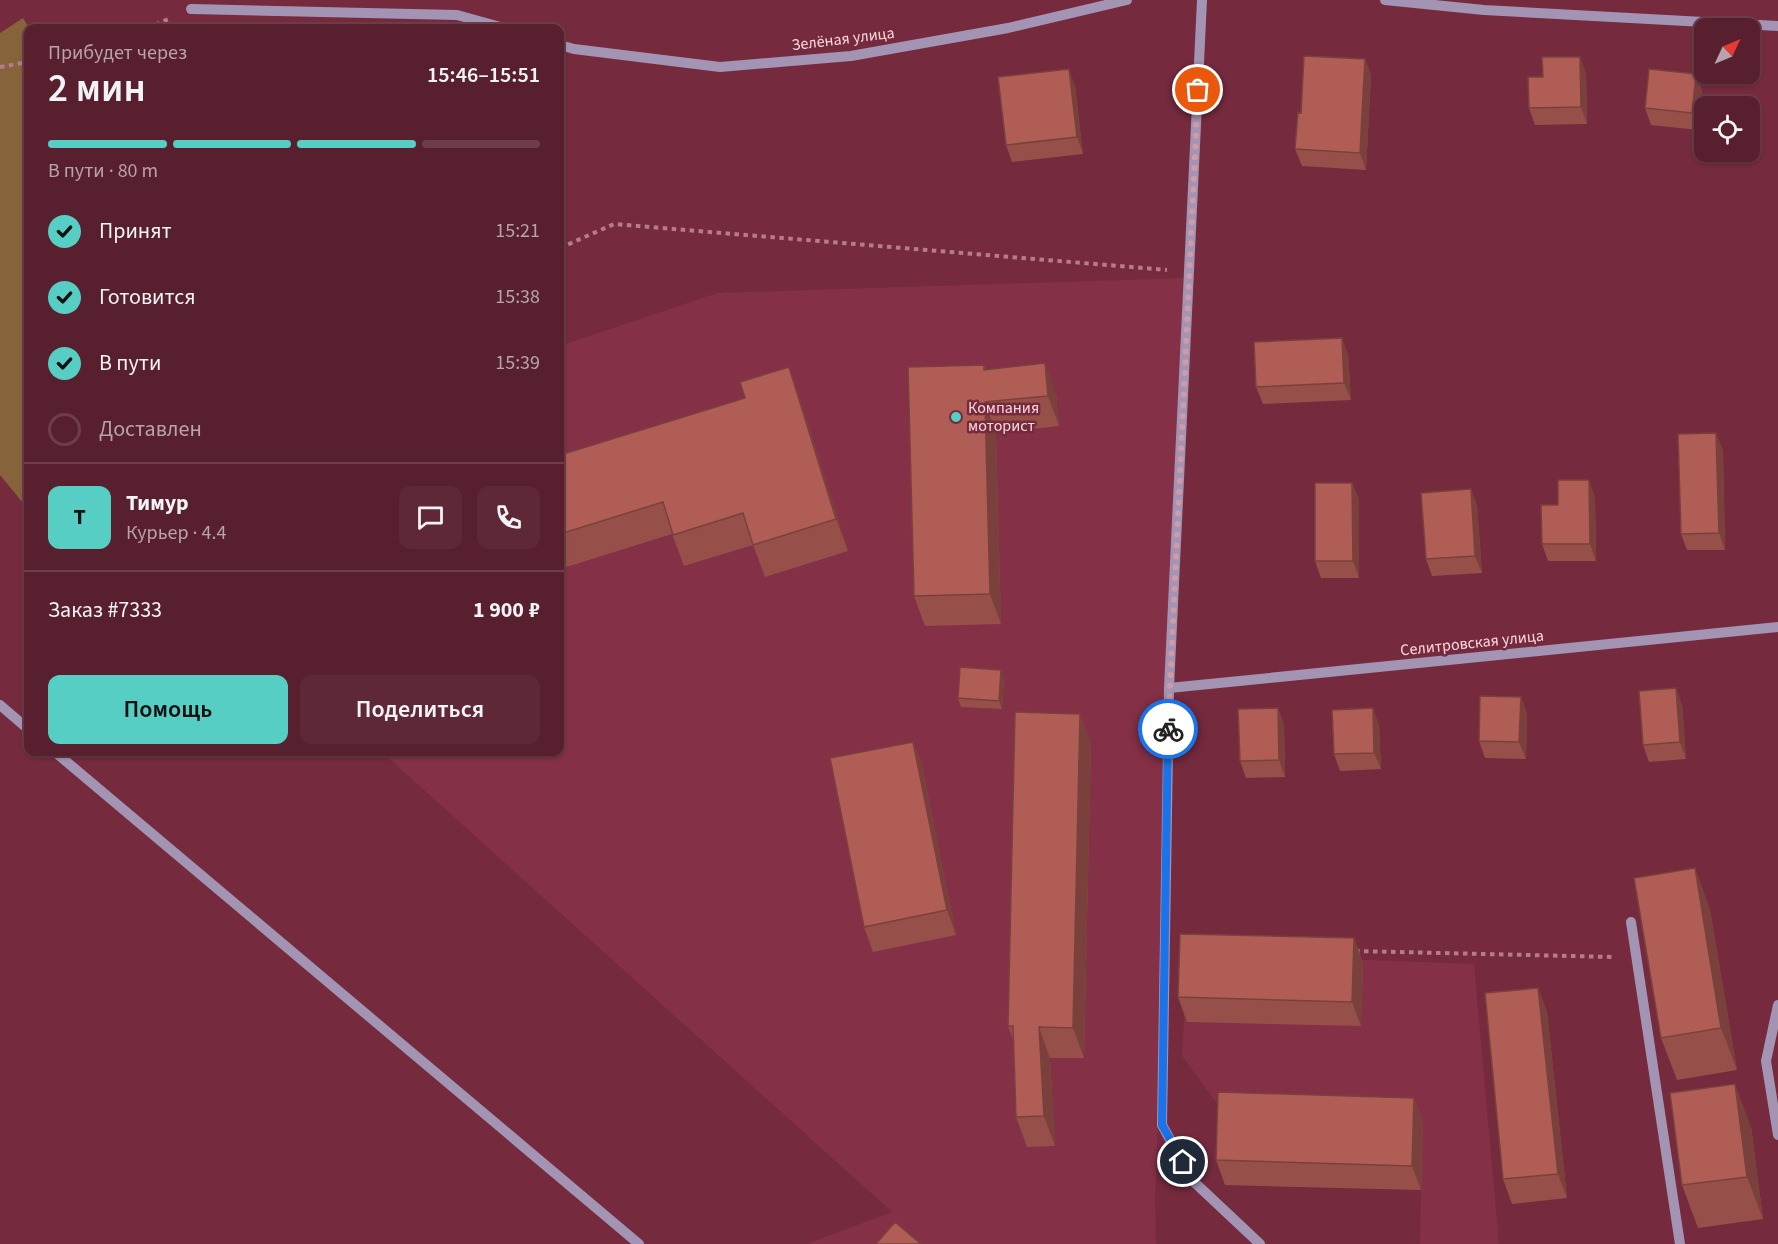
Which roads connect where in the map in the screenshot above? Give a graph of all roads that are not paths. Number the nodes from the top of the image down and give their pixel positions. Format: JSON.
{"nodes":[{"id":1,"x":1127,"y":0,"type":"edge"},
{"id":2,"x":1202,"y":0,"type":"edge"},
{"id":3,"x":1385,"y":0,"type":"edge"},
{"id":4,"x":191,"y":9,"type":"dead end"},
{"id":5,"x":490,"y":24,"type":"edge"},
{"id":6,"x":1778,"y":26,"type":"edge"},
{"id":7,"x":564,"y":46,"type":"edge"},
{"id":8,"x":1778,"y":627,"type":"edge"},
{"id":9,"x":1169,"y":688,"type":"junction"},
{"id":10,"x":0,"y":705,"type":"edge"},
{"id":11,"x":24,"y":726,"type":"edge"},
{"id":12,"x":60,"y":756,"type":"edge"},
{"id":13,"x":1631,"y":922,"type":"dead end"},
{"id":14,"x":1778,"y":1005,"type":"edge"},
{"id":15,"x":1778,"y":1135,"type":"edge"},
{"id":16,"x":639,"y":1244,"type":"edge"},
{"id":17,"x":1260,"y":1244,"type":"edge"},
{"id":18,"x":1680,"y":1244,"type":"edge"}],
"edges":[{"from":1,"to":7,"type":"street","name":"Зелёная улица"},
{"from":2,"to":9,"type":"street"},
{"from":3,"to":6,"type":"street"},
{"from":4,"to":5,"type":"street"},
{"from":8,"to":9,"type":"street","name":"Селитровская улица"},
{"from":9,"to":17,"type":"street"},
{"from":10,"to":11,"type":"street"},
{"from":12,"to":16,"type":"street"},
{"from":13,"to":18,"type":"street"},
{"from":14,"to":15,"type":"street"}]}
